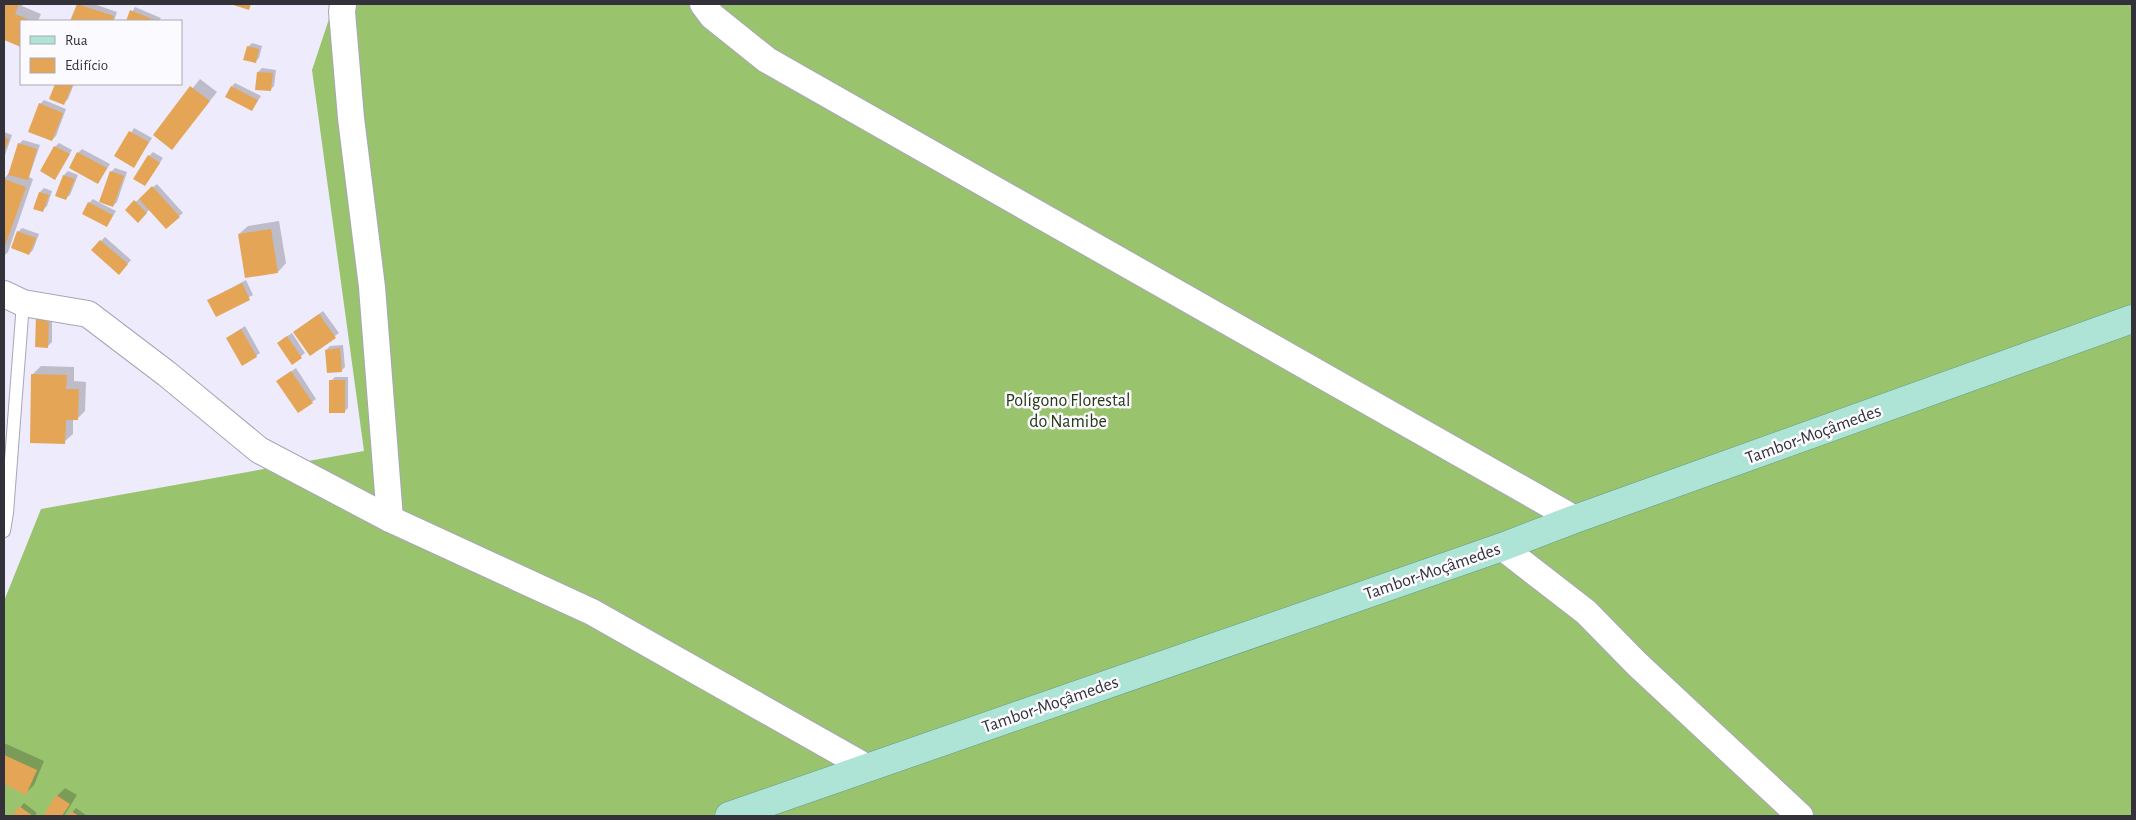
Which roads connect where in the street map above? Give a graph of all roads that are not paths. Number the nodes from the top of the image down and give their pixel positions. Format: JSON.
{"nodes":[{"id":1,"x":343,"y":4,"type":"edge"},
{"id":2,"x":703,"y":4,"type":"edge"},
{"id":3,"x":13,"y":299,"type":"edge"},
{"id":4,"x":2132,"y":319,"type":"edge"},
{"id":5,"x":390,"y":519,"type":"junction"},
{"id":6,"x":1575,"y":519,"type":"junction"},
{"id":7,"x":4,"y":531,"type":"edge"},
{"id":8,"x":1502,"y":547,"type":"junction"},
{"id":9,"x":868,"y":768,"type":"junction"},
{"id":10,"x":729,"y":816,"type":"edge"},
{"id":11,"x":1800,"y":816,"type":"edge"}],
"edges":[{"from":1,"to":5,"type":"street"},
{"from":2,"to":6,"type":"street"},
{"from":3,"to":5,"type":"street"},
{"from":3,"to":7,"type":"lane"},
{"from":4,"to":6,"type":"main road","name":"Tambor-Moçâmedes"},
{"from":5,"to":9,"type":"street"},
{"from":6,"to":8,"type":"main road","name":"Tambor-Moçâmedes"},
{"from":8,"to":9,"type":"main road","name":"Tambor-Moçâmedes"},
{"from":8,"to":11,"type":"street"},
{"from":9,"to":10,"type":"main road","name":"Tambor-Moçâmedes"}]}
